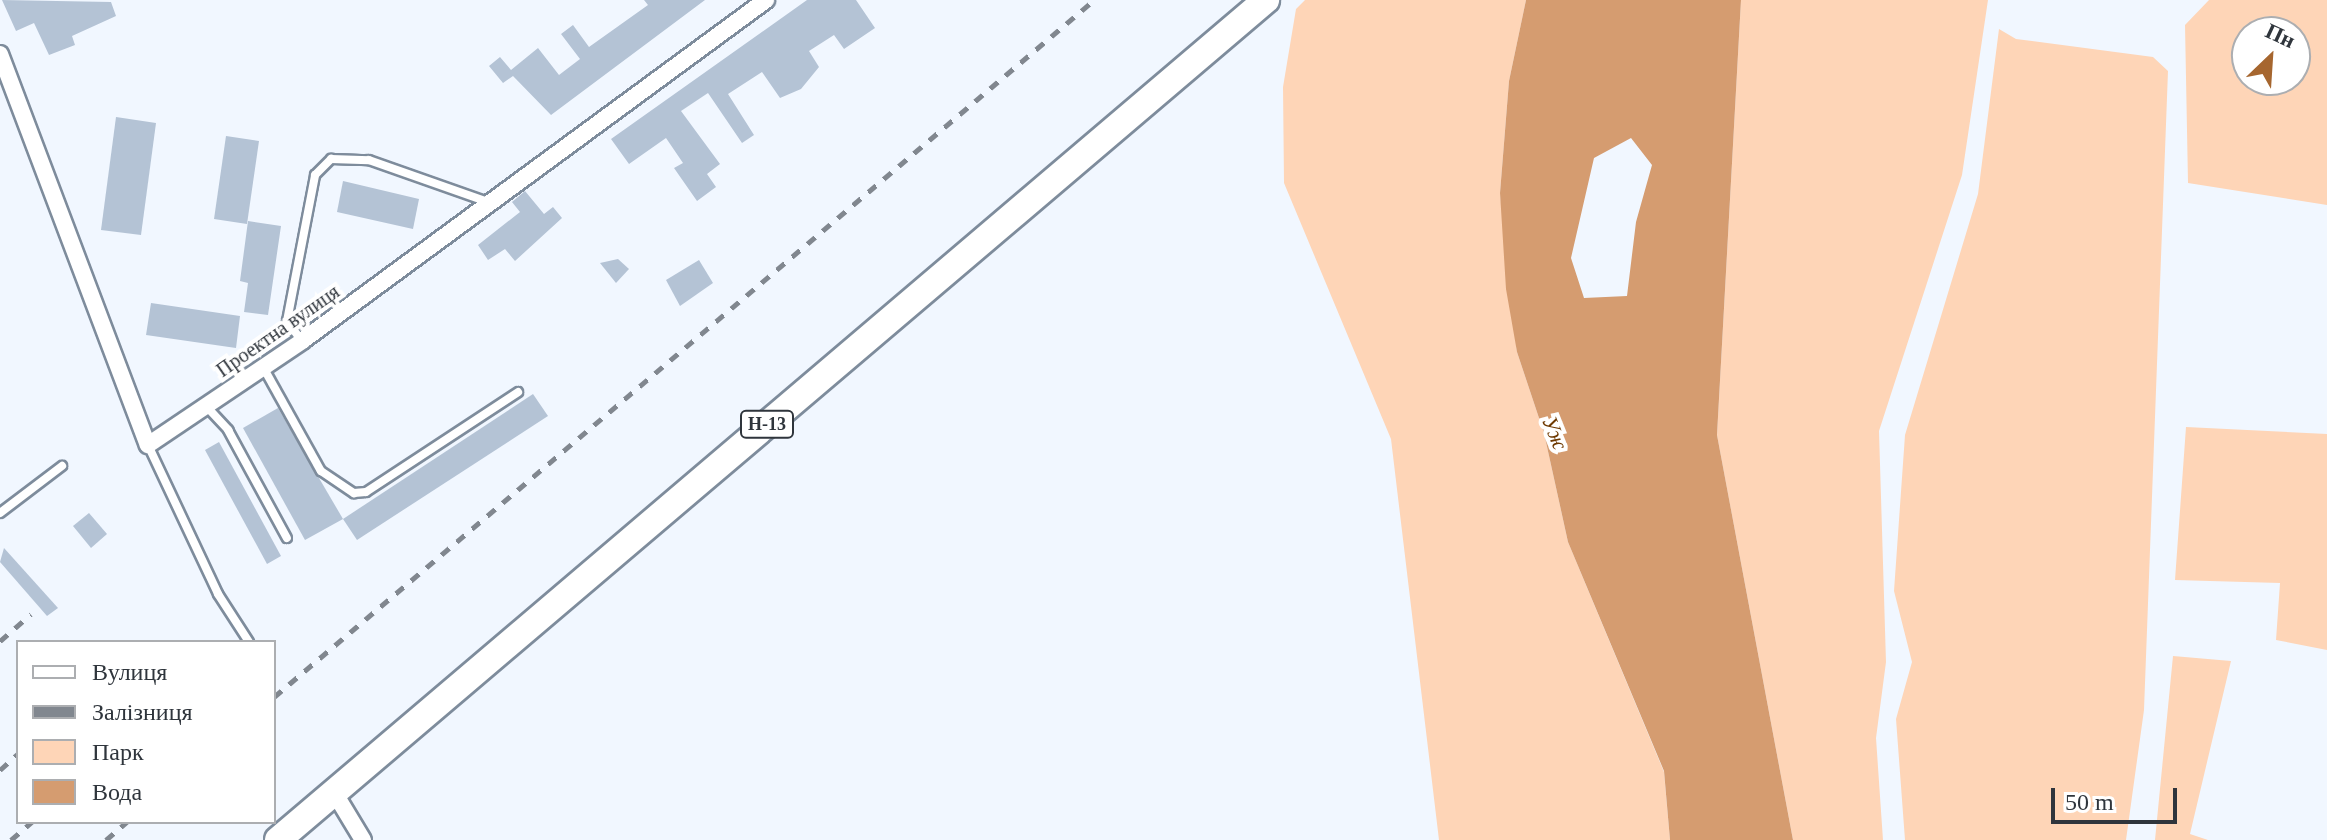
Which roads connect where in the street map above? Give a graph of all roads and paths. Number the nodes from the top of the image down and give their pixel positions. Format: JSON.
{"nodes":[{"id":1,"x":766,"y":0,"type":"edge"},
{"id":2,"x":1266,"y":0,"type":"edge"},
{"id":3,"x":0,"y":54,"type":"edge"},
{"id":4,"x":489,"y":202,"type":"junction"},
{"id":5,"x":302,"y":341,"type":"junction"},
{"id":6,"x":263,"y":367,"type":"junction"},
{"id":7,"x":518,"y":392,"type":"dead end"},
{"id":8,"x":206,"y":406,"type":"junction"},
{"id":9,"x":148,"y":445,"type":"junction"},
{"id":10,"x":62,"y":466,"type":"dead end"},
{"id":11,"x":0,"y":513,"type":"edge"},
{"id":12,"x":287,"y":538,"type":"dead end"},
{"id":13,"x":248,"y":640,"type":"edge"},
{"id":14,"x":334,"y":792,"type":"junction"},
{"id":15,"x":278,"y":840,"type":"edge"},
{"id":16,"x":363,"y":840,"type":"edge"}],
"edges":[{"from":1,"to":4,"type":"street","name":"Проектна вулиця"},
{"from":2,"to":14,"type":"main road","number":"Н-13"},
{"from":3,"to":9,"type":"street"},
{"from":4,"to":5,"type":"street","name":"Проектна вулиця"},
{"from":4,"to":5,"type":"lane"},
{"from":5,"to":6,"type":"street","name":"Проектна вулиця"},
{"from":6,"to":7,"type":"lane"},
{"from":6,"to":8,"type":"street","name":"Проектна вулиця"},
{"from":8,"to":9,"type":"street","name":"Проектна вулиця"},
{"from":8,"to":12,"type":"lane"},
{"from":9,"to":13,"type":"lane"},
{"from":10,"to":11,"type":"lane"},
{"from":14,"to":15,"type":"main road","number":"Н-13"},
{"from":14,"to":16,"type":"street"}]}
